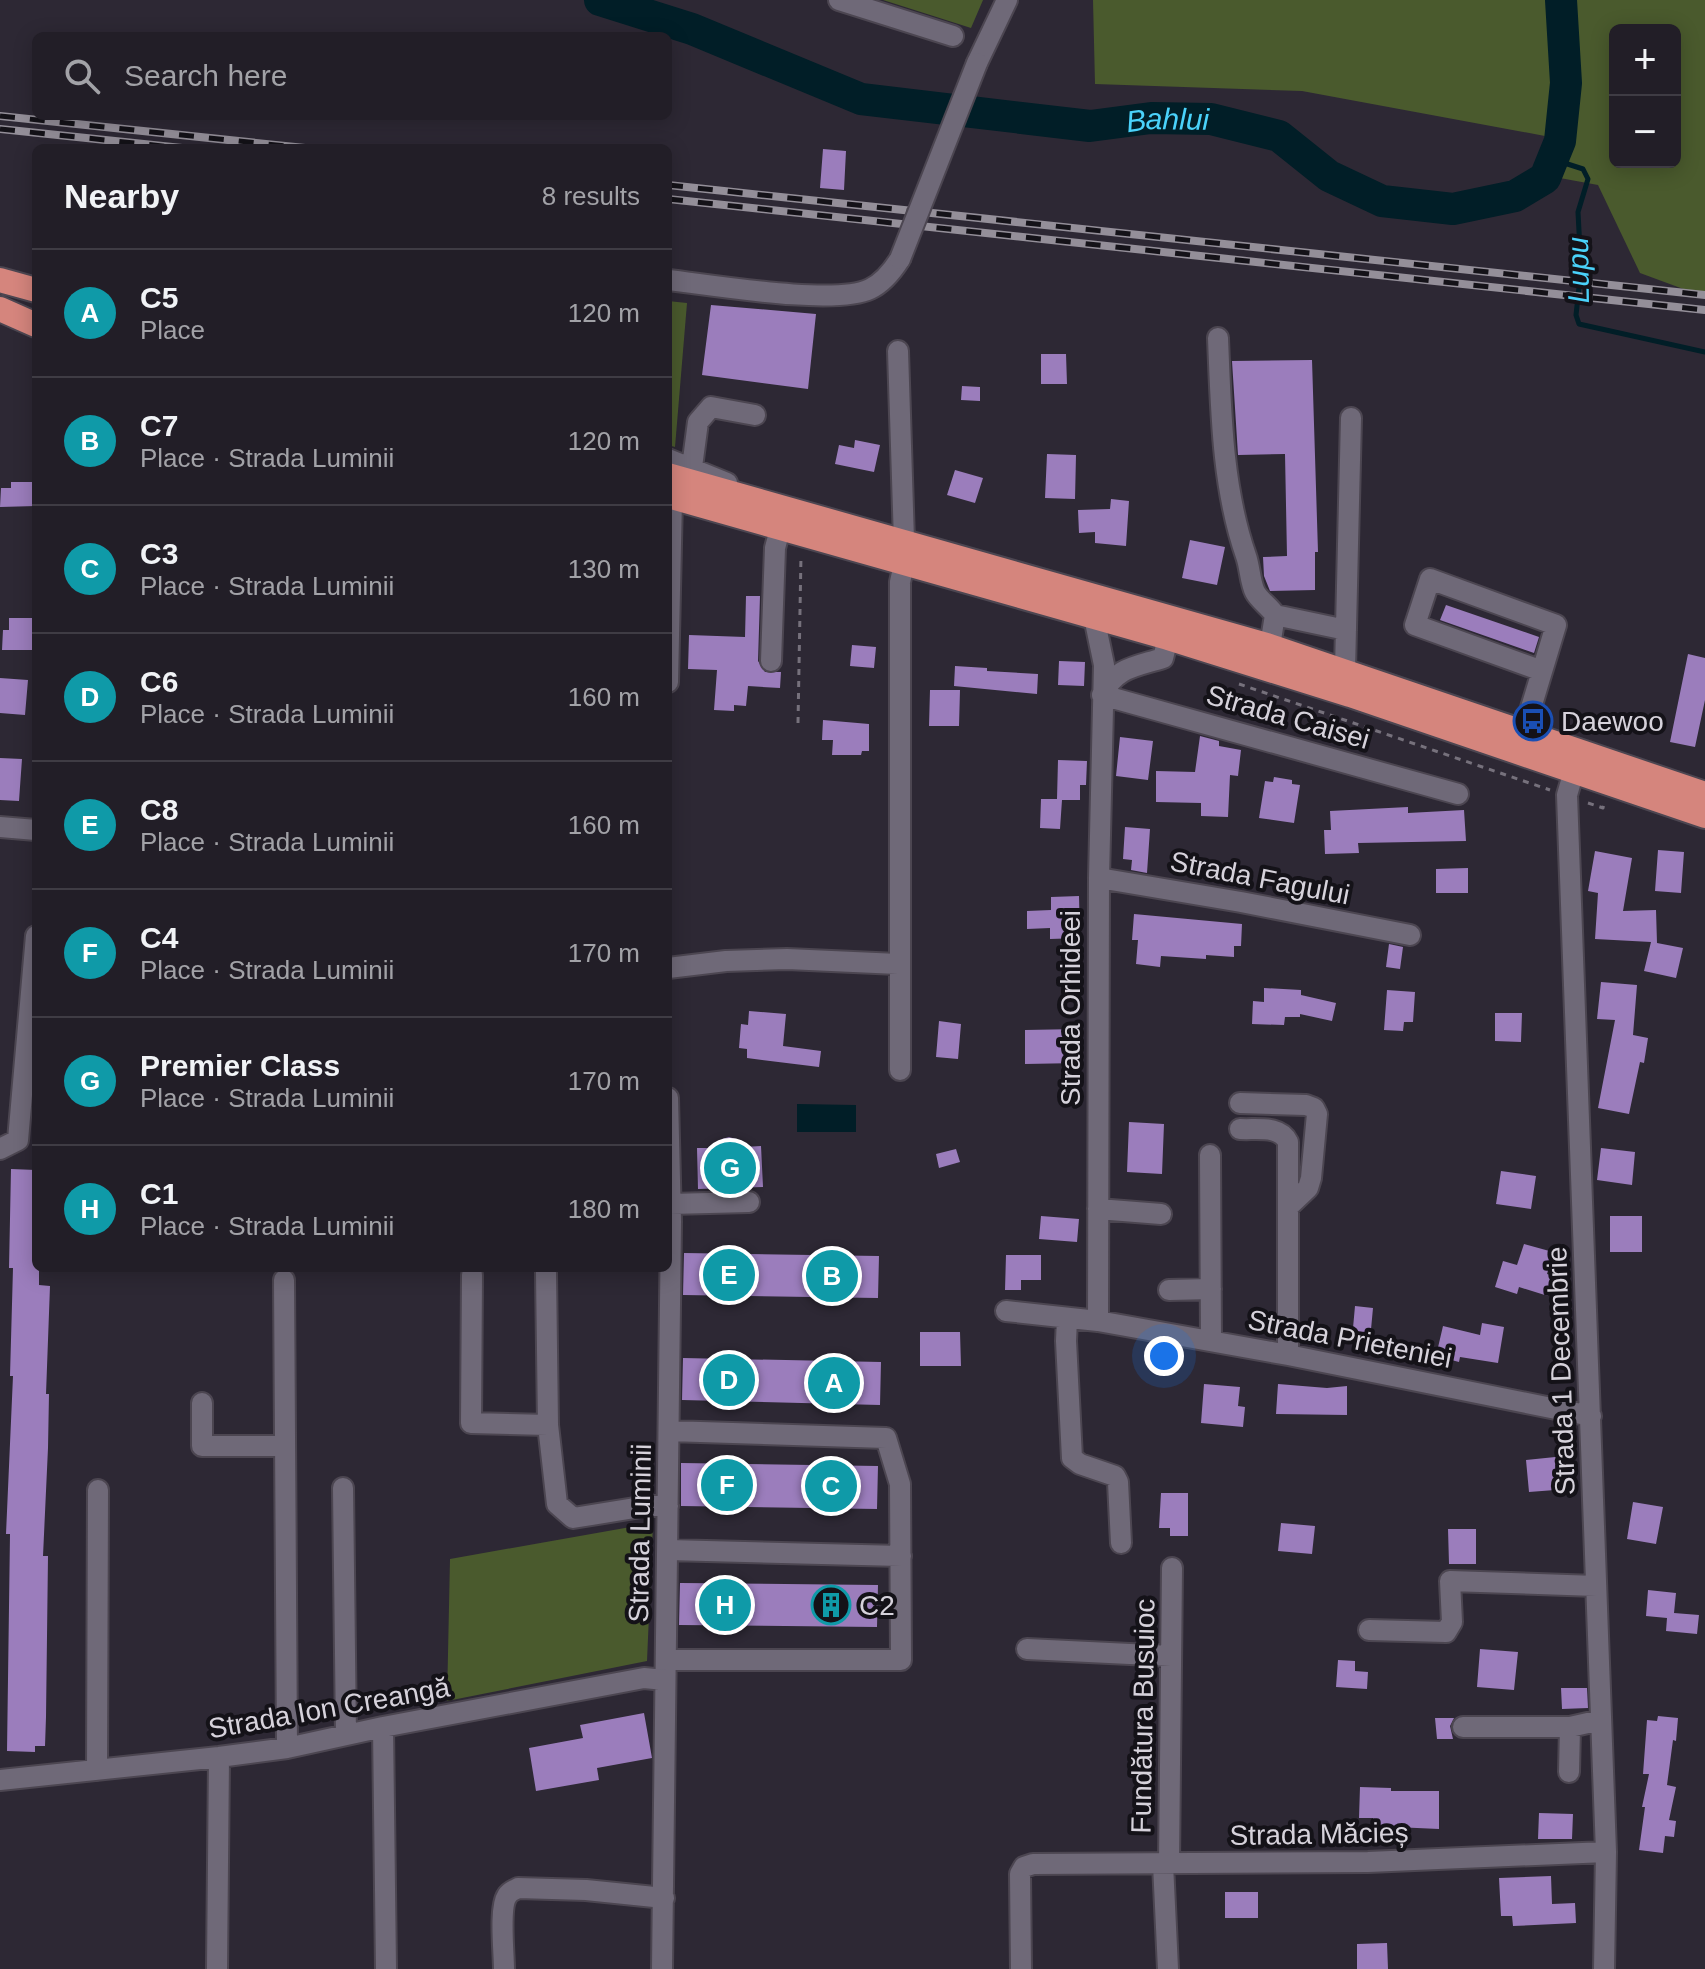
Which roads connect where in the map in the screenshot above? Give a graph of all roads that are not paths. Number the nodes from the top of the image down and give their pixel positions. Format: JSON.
{"nodes":[{"id":1,"x":839,"y":0,"type":"edge"},
{"id":2,"x":1007,"y":0,"type":"edge"},
{"id":3,"x":953,"y":36,"type":"dead end"},
{"id":4,"x":0,"y":280,"type":"edge"},
{"id":5,"x":672,"y":280,"type":"edge"},
{"id":6,"x":32,"y":289,"type":"edge"},
{"id":7,"x":0,"y":302,"type":"edge"},
{"id":8,"x":0,"y":309,"type":"edge"},
{"id":9,"x":32,"y":312,"type":"edge"},
{"id":10,"x":32,"y":323,"type":"edge"},
{"id":11,"x":1218,"y":338,"type":"dead end"},
{"id":12,"x":898,"y":351,"type":"dead end"},
{"id":13,"x":755,"y":415,"type":"dead end"},
{"id":14,"x":1351,"y":418,"type":"dead end"},
{"id":15,"x":672,"y":460,"type":"edge"},
{"id":16,"x":692,"y":467,"type":"junction"},
{"id":17,"x":672,"y":490,"type":"edge"},
{"id":18,"x":672,"y":491,"type":"edge"},
{"id":19,"x":774,"y":505,"type":"junction"},
{"id":20,"x":780,"y":529,"type":"junction"},
{"id":21,"x":904,"y":553,"type":"junction"},
{"id":22,"x":1275,"y":615,"type":"junction"},
{"id":23,"x":1094,"y":617,"type":"junction"},
{"id":24,"x":1346,"y":630,"type":"junction"},
{"id":25,"x":1168,"y":638,"type":"junction"},
{"id":26,"x":1270,"y":646,"type":"junction"},
{"id":27,"x":771,"y":661,"type":"dead end"},
{"id":28,"x":1345,"y":670,"type":"junction"},
{"id":29,"x":1542,"y":671,"type":"junction"},
{"id":30,"x":1102,"y":695,"type":"junction"},
{"id":31,"x":1524,"y":731,"type":"junction"},
{"id":32,"x":1574,"y":771,"type":"junction"},
{"id":33,"x":1458,"y":794,"type":"dead end"},
{"id":34,"x":1705,"y":794,"type":"edge"},
{"id":35,"x":1705,"y":816,"type":"edge"},
{"id":36,"x":0,"y":827,"type":"edge"},
{"id":37,"x":32,"y":830,"type":"edge"},
{"id":38,"x":1099,"y":878,"type":"junction"},
{"id":39,"x":1410,"y":935,"type":"dead end"},
{"id":40,"x":898,"y":964,"type":"junction"},
{"id":41,"x":672,"y":968,"type":"edge"},
{"id":42,"x":32,"y":981,"type":"edge"},
{"id":43,"x":900,"y":1070,"type":"dead end"},
{"id":44,"x":1240,"y":1103,"type":"dead end"},
{"id":45,"x":1240,"y":1129,"type":"dead end"},
{"id":46,"x":0,"y":1149,"type":"edge"},
{"id":47,"x":1210,"y":1155,"type":"dead end"},
{"id":48,"x":749,"y":1202,"type":"dead end"},
{"id":49,"x":672,"y":1204,"type":"edge"},
{"id":50,"x":1288,"y":1207,"type":"junction"},
{"id":51,"x":1098,"y":1209,"type":"junction"},
{"id":52,"x":1161,"y":1214,"type":"dead end"},
{"id":53,"x":670,"y":1272,"type":"edge"},
{"id":54,"x":546,"y":1273,"type":"dead end"},
{"id":55,"x":472,"y":1275,"type":"dead end"},
{"id":56,"x":284,"y":1280,"type":"dead end"},
{"id":57,"x":1211,"y":1289,"type":"junction"},
{"id":58,"x":1169,"y":1290,"type":"dead end"},
{"id":59,"x":1006,"y":1311,"type":"dead end"},
{"id":60,"x":1067,"y":1319,"type":"junction"},
{"id":61,"x":1098,"y":1321,"type":"junction"},
{"id":62,"x":1211,"y":1341,"type":"junction"},
{"id":63,"x":1288,"y":1355,"type":"junction"},
{"id":64,"x":202,"y":1403,"type":"dead end"},
{"id":65,"x":1591,"y":1416,"type":"junction"},
{"id":66,"x":548,"y":1425,"type":"junction"},
{"id":67,"x":669,"y":1431,"type":"junction"},
{"id":68,"x":283,"y":1446,"type":"junction"},
{"id":69,"x":343,"y":1488,"type":"dead end"},
{"id":70,"x":98,"y":1490,"type":"dead end"},
{"id":71,"x":668,"y":1506,"type":"junction"},
{"id":72,"x":1121,"y":1543,"type":"dead end"},
{"id":73,"x":668,"y":1550,"type":"junction"},
{"id":74,"x":901,"y":1556,"type":"junction"},
{"id":75,"x":1172,"y":1568,"type":"dead end"},
{"id":76,"x":1596,"y":1586,"type":"junction"},
{"id":77,"x":1369,"y":1630,"type":"dead end"},
{"id":78,"x":1027,"y":1649,"type":"dead end"},
{"id":79,"x":1171,"y":1656,"type":"junction"},
{"id":80,"x":666,"y":1670,"type":"junction"},
{"id":81,"x":1601,"y":1720,"type":"junction"},
{"id":82,"x":383,"y":1727,"type":"junction"},
{"id":83,"x":1463,"y":1727,"type":"dead end"},
{"id":84,"x":1570,"y":1727,"type":"junction"},
{"id":85,"x":346,"y":1735,"type":"junction"},
{"id":86,"x":287,"y":1748,"type":"junction"},
{"id":87,"x":219,"y":1757,"type":"junction"},
{"id":88,"x":97,"y":1770,"type":"junction"},
{"id":89,"x":1569,"y":1772,"type":"dead end"},
{"id":90,"x":0,"y":1780,"type":"edge"},
{"id":91,"x":1606,"y":1852,"type":"junction"},
{"id":92,"x":1166,"y":1864,"type":"junction"},
{"id":93,"x":664,"y":1898,"type":"junction"},
{"id":94,"x":217,"y":1969,"type":"edge"},
{"id":95,"x":386,"y":1969,"type":"edge"},
{"id":96,"x":504,"y":1969,"type":"edge"},
{"id":97,"x":662,"y":1969,"type":"edge"},
{"id":98,"x":1021,"y":1969,"type":"edge"},
{"id":99,"x":1168,"y":1969,"type":"edge"},
{"id":100,"x":1604,"y":1969,"type":"edge"}],
"edges":[{"from":1,"to":3,"type":"street"},
{"from":2,"to":5,"type":"street","bridge":true},
{"from":4,"to":6,"type":"highway"},
{"from":7,"to":9,"type":"highway"},
{"from":8,"to":10,"type":"highway"},
{"from":11,"to":22,"type":"street"},
{"from":12,"to":21,"type":"street"},
{"from":13,"to":16,"type":"street"},
{"from":14,"to":24,"type":"street"},
{"from":15,"to":16,"type":"street"},
{"from":16,"to":19,"type":"street"},
{"from":17,"to":19,"type":"highway"},
{"from":18,"to":20,"type":"highway"},
{"from":19,"to":21,"type":"highway"},
{"from":20,"to":21,"type":"highway"},
{"from":20,"to":27,"type":"street"},
{"from":21,"to":23,"type":"highway"},
{"from":21,"to":26,"type":"highway"},
{"from":21,"to":40,"type":"street"},
{"from":22,"to":24,"type":"street"},
{"from":22,"to":26,"type":"street"},
{"from":23,"to":25,"type":"highway"},
{"from":23,"to":30,"type":"street","name":"Strada Orhideei"},
{"from":24,"to":28,"type":"street"},
{"from":25,"to":30,"type":"street"},
{"from":25,"to":32,"type":"highway"},
{"from":26,"to":28,"type":"highway"},
{"from":28,"to":31,"type":"highway"},
{"from":29,"to":29,"type":"street"},
{"from":29,"to":31,"type":"street"},
{"from":30,"to":33,"type":"street","name":"Strada Caisei"},
{"from":30,"to":38,"type":"street","name":"Strada Orhideei"},
{"from":31,"to":34,"type":"highway"},
{"from":32,"to":35,"type":"highway"},
{"from":32,"to":65,"type":"street","name":"Strada 1 Decembrie"},
{"from":36,"to":37,"type":"street"},
{"from":38,"to":39,"type":"street","name":"Strada Fagului"},
{"from":38,"to":51,"type":"street","name":"Strada Orhideei"},
{"from":40,"to":41,"type":"street"},
{"from":40,"to":43,"type":"street"},
{"from":42,"to":46,"type":"street"},
{"from":44,"to":50,"type":"street"},
{"from":45,"to":50,"type":"street"},
{"from":47,"to":57,"type":"street"},
{"from":48,"to":49,"type":"street"},
{"from":50,"to":63,"type":"street"},
{"from":51,"to":52,"type":"street"},
{"from":51,"to":61,"type":"street","name":"Strada Orhideei"},
{"from":53,"to":67,"type":"street","name":"Strada Luminii"},
{"from":54,"to":66,"type":"street"},
{"from":55,"to":66,"type":"street"},
{"from":56,"to":68,"type":"street"},
{"from":57,"to":58,"type":"street"},
{"from":57,"to":62,"type":"street"},
{"from":59,"to":60,"type":"street","name":"Strada Prieteniei"},
{"from":60,"to":61,"type":"street","name":"Strada Prieteniei"},
{"from":60,"to":72,"type":"street"},
{"from":61,"to":62,"type":"street","name":"Strada Prieteniei"},
{"from":62,"to":63,"type":"street","name":"Strada Prieteniei"},
{"from":63,"to":65,"type":"street","name":"Strada Prieteniei"},
{"from":64,"to":68,"type":"street"},
{"from":65,"to":76,"type":"street","name":"Strada 1 Decembrie"},
{"from":66,"to":71,"type":"street"},
{"from":67,"to":71,"type":"street","name":"Strada Luminii"},
{"from":67,"to":74,"type":"street"},
{"from":68,"to":86,"type":"street"},
{"from":69,"to":85,"type":"street"},
{"from":70,"to":88,"type":"street"},
{"from":71,"to":73,"type":"street","name":"Strada Luminii"},
{"from":73,"to":74,"type":"street"},
{"from":73,"to":80,"type":"street","name":"Strada Luminii"},
{"from":74,"to":80,"type":"street","name":"Strada Ion Creangă"},
{"from":75,"to":79,"type":"street","name":"Fundătura Busuioc"},
{"from":76,"to":77,"type":"street"},
{"from":76,"to":81,"type":"street","name":"Strada 1 Decembrie"},
{"from":78,"to":79,"type":"street"},
{"from":79,"to":92,"type":"street","name":"Fundătura Busuioc"},
{"from":80,"to":82,"type":"street","name":"Strada Ion Creangă"},
{"from":80,"to":93,"type":"street","name":"Strada Luminii"},
{"from":81,"to":84,"type":"street"},
{"from":81,"to":91,"type":"street","name":"Strada 1 Decembrie"},
{"from":82,"to":85,"type":"street","name":"Strada Ion Creangă"},
{"from":82,"to":95,"type":"street"},
{"from":83,"to":84,"type":"street"},
{"from":84,"to":89,"type":"street"},
{"from":85,"to":86,"type":"street","name":"Strada Ion Creangă"},
{"from":86,"to":87,"type":"street","name":"Strada Ion Creangă"},
{"from":87,"to":88,"type":"street","name":"Strada Ion Creangă"},
{"from":87,"to":94,"type":"street"},
{"from":88,"to":90,"type":"street","name":"Strada Ion Creangă"},
{"from":91,"to":92,"type":"street","name":"Strada Măcieș"},
{"from":91,"to":100,"type":"street","name":"Strada 1 Decembrie"},
{"from":92,"to":98,"type":"street","name":"Strada Măcieș"},
{"from":92,"to":99,"type":"street","name":"Fundătura Busuioc"},
{"from":93,"to":96,"type":"street"},
{"from":93,"to":97,"type":"street","name":"Strada Luminii"}]}
